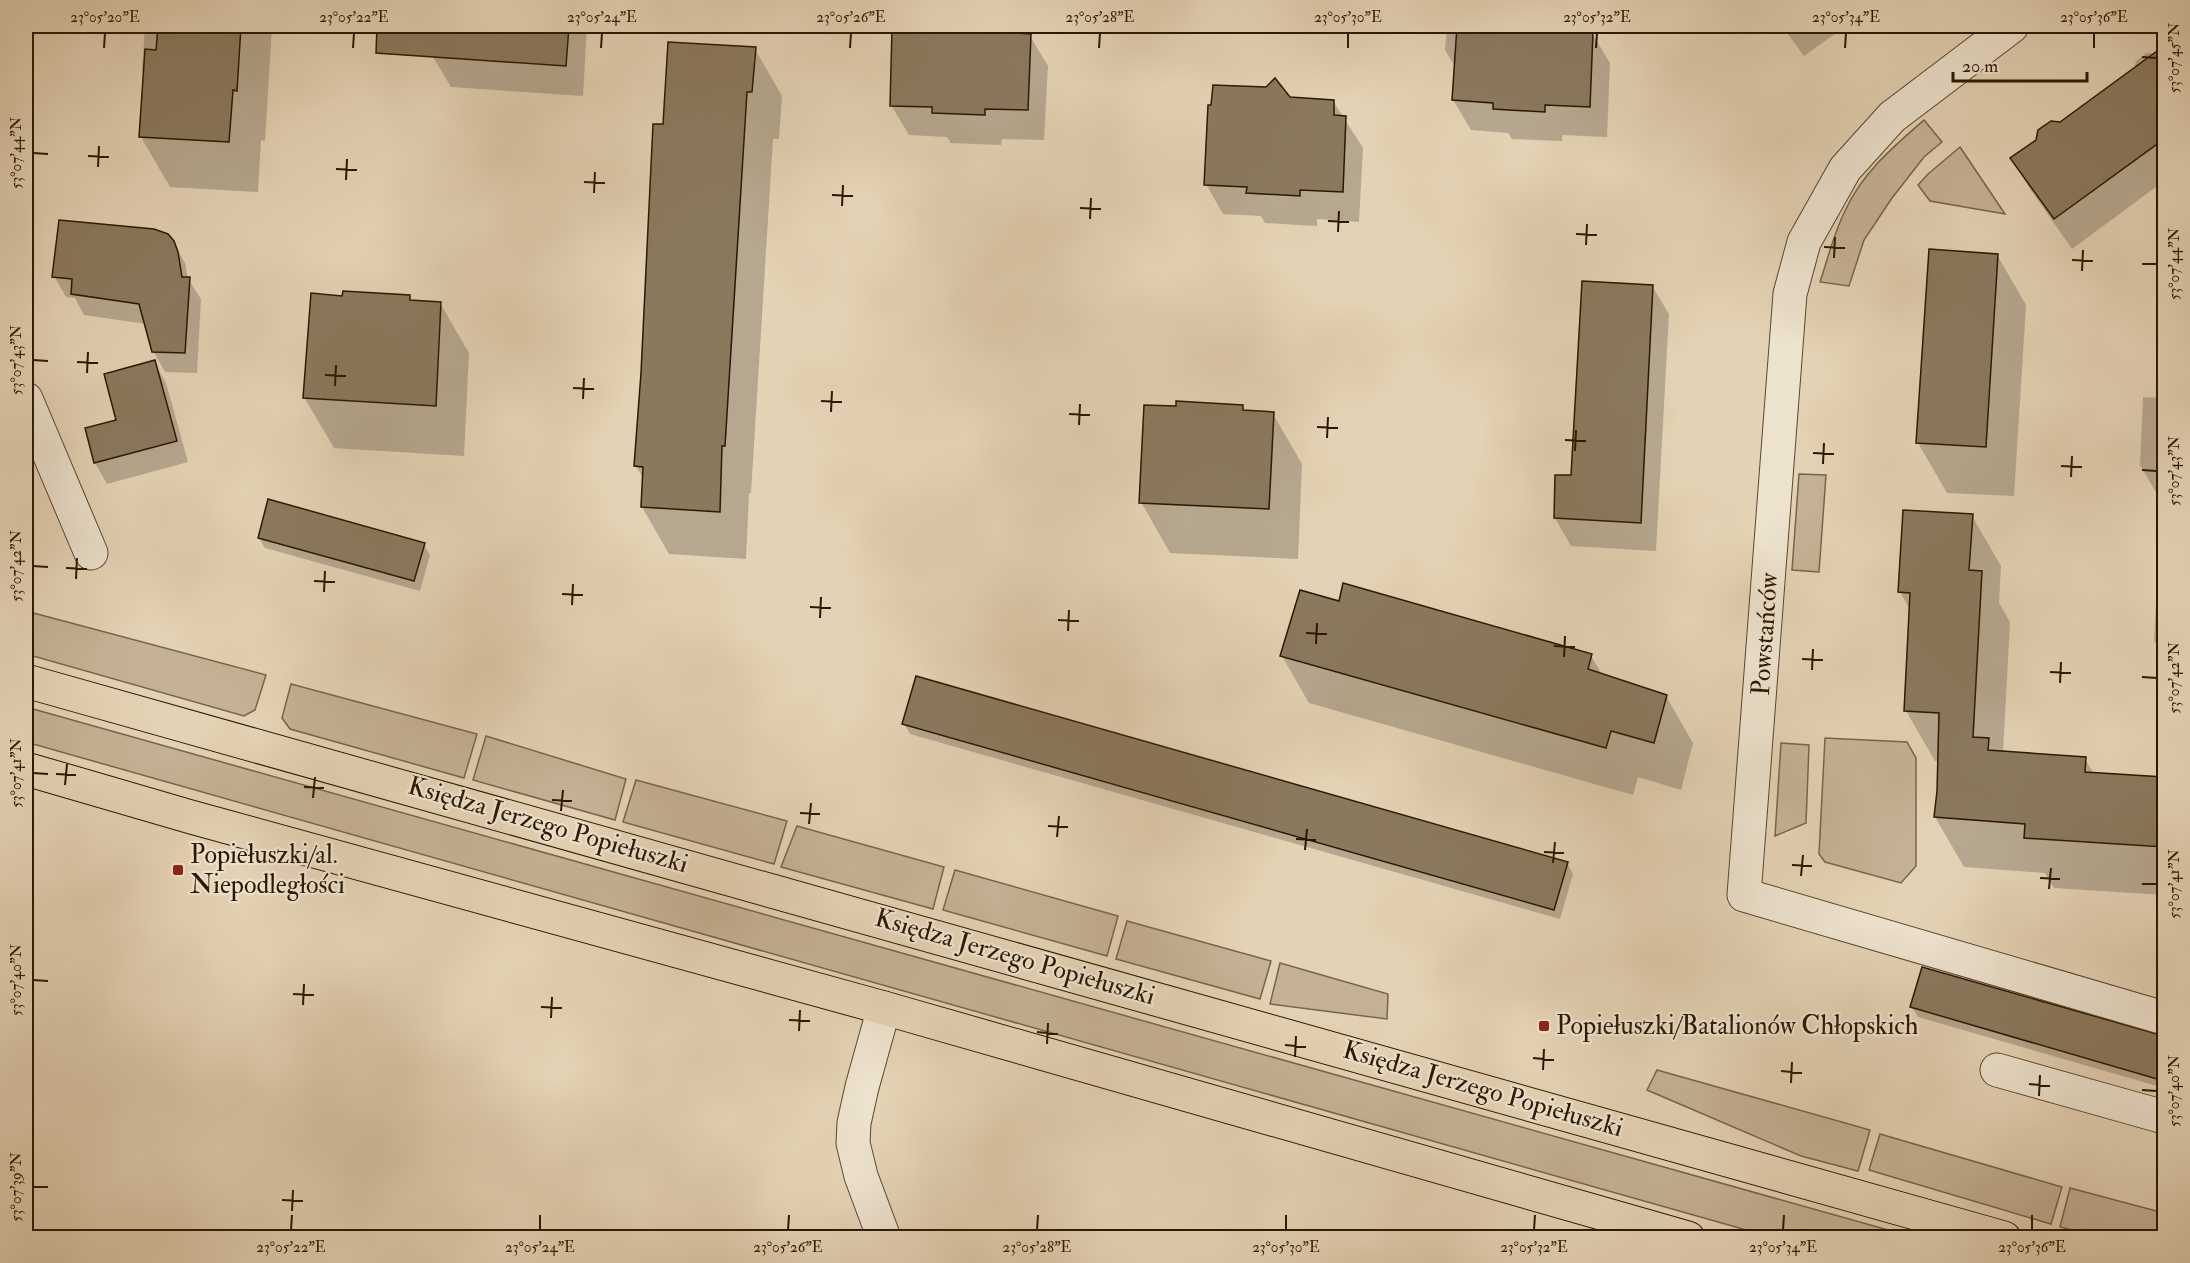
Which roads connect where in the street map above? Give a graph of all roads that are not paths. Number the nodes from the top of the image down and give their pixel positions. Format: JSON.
{"nodes":[{"id":1,"x":2012,"y":26,"type":"edge"},
{"id":2,"x":26,"y":399,"type":"edge"},
{"id":3,"x":91,"y":553,"type":"dead end"},
{"id":4,"x":26,"y":681,"type":"edge"},
{"id":5,"x":26,"y":769,"type":"edge"},
{"id":6,"x":884,"y":1008,"type":"junction"},
{"id":7,"x":2164,"y":1018,"type":"edge"},
{"id":8,"x":1997,"y":1070,"type":"dead end"},
{"id":9,"x":2164,"y":1117,"type":"edge"},
{"id":10,"x":884,"y":1238,"type":"edge"},
{"id":11,"x":1688,"y":1238,"type":"edge"},
{"id":12,"x":2004,"y":1238,"type":"edge"}],
"edges":[{"from":1,"to":7,"type":"street","name":"Powstańców"},
{"from":2,"to":3,"type":"street"},
{"from":4,"to":12,"type":"main road","name":"Księdza Jerzego Popiełuszki"},
{"from":5,"to":6,"type":"main road"},
{"from":6,"to":10,"type":"street"},
{"from":6,"to":11,"type":"main road"},
{"from":8,"to":9,"type":"street"}]}
